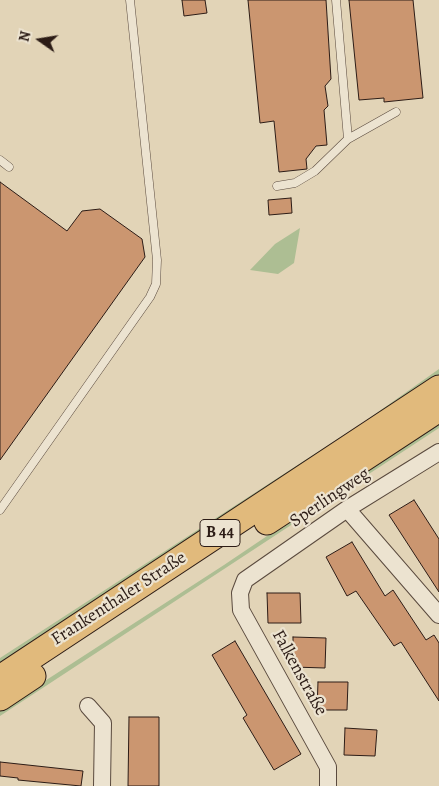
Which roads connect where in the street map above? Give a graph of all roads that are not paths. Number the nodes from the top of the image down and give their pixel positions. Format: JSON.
{"nodes":[{"id":1,"x":130,"y":0,"type":"edge"},
{"id":2,"x":336,"y":0,"type":"edge"},
{"id":3,"x":396,"y":112,"type":"dead end"},
{"id":4,"x":348,"y":139,"type":"junction"},
{"id":5,"x":0,"y":160,"type":"edge"},
{"id":6,"x":9,"y":167,"type":"dead end"},
{"id":7,"x":277,"y":186,"type":"dead end"},
{"id":8,"x":439,"y":388,"type":"edge"},
{"id":9,"x":439,"y":410,"type":"edge"},
{"id":10,"x":439,"y":452,"type":"edge"},
{"id":11,"x":347,"y":509,"type":"junction"},
{"id":12,"x":0,"y":510,"type":"edge"},
{"id":13,"x":245,"y":580,"type":"joint"},
{"id":14,"x":439,"y":615,"type":"edge"},
{"id":15,"x":0,"y":678,"type":"edge"},
{"id":16,"x":0,"y":698,"type":"edge"},
{"id":17,"x":88,"y":706,"type":"dead end"},
{"id":18,"x":102,"y":786,"type":"edge"},
{"id":19,"x":328,"y":786,"type":"edge"}],
"edges":[{"from":1,"to":12,"type":"lane"},
{"from":2,"to":4,"type":"lane"},
{"from":3,"to":4,"type":"lane"},
{"from":4,"to":7,"type":"lane"},
{"from":5,"to":6,"type":"lane"},
{"from":8,"to":15,"type":"main road","name":"Frankenthaler Straße","number":"B 44"},
{"from":9,"to":16,"type":"main road","name":"Frankenthaler Straße","number":"B 44"},
{"from":10,"to":11,"type":"street","name":"Sperlingweg"},
{"from":11,"to":13,"type":"street","name":"Sperlingweg"},
{"from":11,"to":14,"type":"street"},
{"from":13,"to":19,"type":"street","name":"Falkenstraße"},
{"from":17,"to":18,"type":"street"}]}
